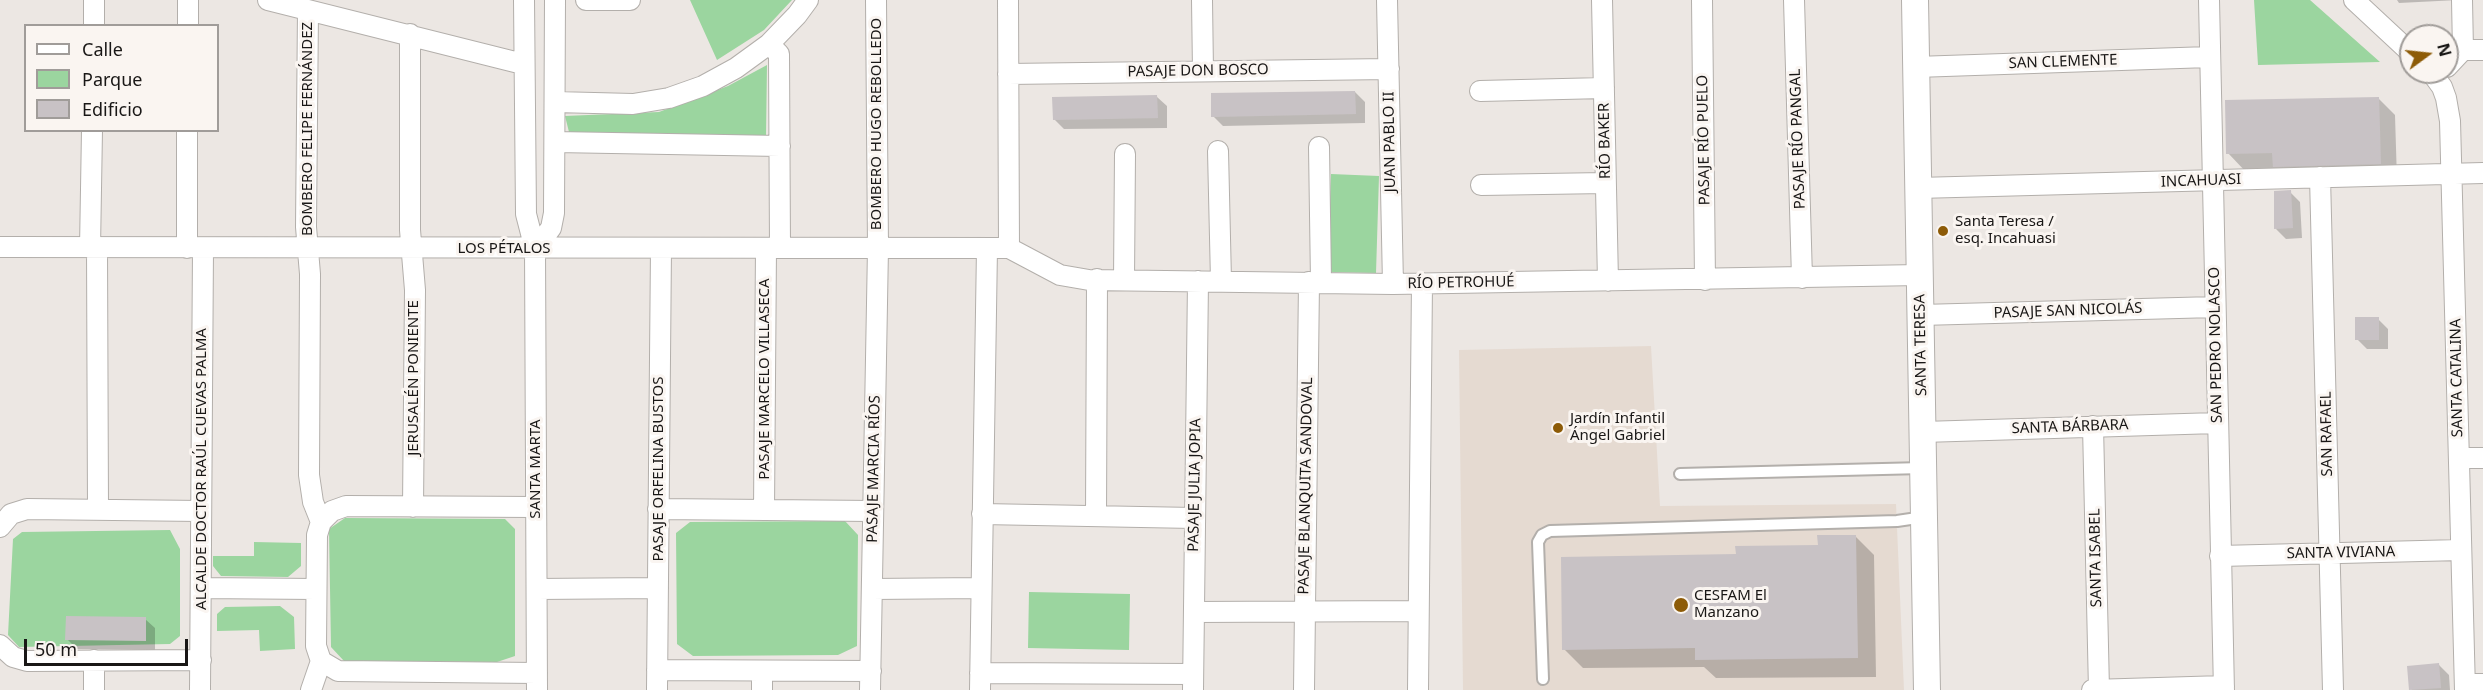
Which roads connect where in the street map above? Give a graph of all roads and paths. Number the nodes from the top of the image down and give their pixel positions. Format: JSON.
{"nodes":[{"id":1,"x":94,"y":0,"type":"edge"},
{"id":2,"x":188,"y":0,"type":"edge"},
{"id":3,"x":268,"y":0,"type":"edge"},
{"id":4,"x":524,"y":0,"type":"edge"},
{"id":5,"x":555,"y":0,"type":"edge"},
{"id":6,"x":586,"y":0,"type":"edge"},
{"id":7,"x":630,"y":0,"type":"edge"},
{"id":8,"x":808,"y":0,"type":"edge"},
{"id":9,"x":876,"y":0,"type":"edge"},
{"id":10,"x":1008,"y":0,"type":"edge"},
{"id":11,"x":1202,"y":0,"type":"edge"},
{"id":12,"x":1387,"y":0,"type":"edge"},
{"id":13,"x":1602,"y":0,"type":"edge"},
{"id":14,"x":1702,"y":0,"type":"edge"},
{"id":15,"x":1794,"y":0,"type":"edge"},
{"id":16,"x":1915,"y":0,"type":"edge"},
{"id":17,"x":2209,"y":0,"type":"edge"},
{"id":18,"x":2354,"y":0,"type":"edge"},
{"id":19,"x":2462,"y":0,"type":"edge"},
{"id":20,"x":308,"y":10,"type":"junction"},
{"id":21,"x":94,"y":24,"type":"edge"},
{"id":22,"x":188,"y":24,"type":"edge"},
{"id":23,"x":410,"y":34,"type":"junction"},
{"id":24,"x":2399,"y":42,"type":"edge"},
{"id":25,"x":769,"y":44,"type":"junction"},
{"id":26,"x":2463,"y":50,"type":"junction"},
{"id":27,"x":2483,"y":50,"type":"edge"},
{"id":28,"x":2459,"y":54,"type":"edge"},
{"id":29,"x":2209,"y":57,"type":"junction"},
{"id":30,"x":524,"y":64,"type":"junction"},
{"id":31,"x":1916,"y":67,"type":"junction"},
{"id":32,"x":1389,"y":69,"type":"junction"},
{"id":33,"x":1203,"y":71,"type":"junction"},
{"id":34,"x":1008,"y":74,"type":"junction"},
{"id":35,"x":2441,"y":84,"type":"edge"},
{"id":36,"x":1604,"y":88,"type":"junction"},
{"id":37,"x":1480,"y":92,"type":"dead end"},
{"id":38,"x":555,"y":102,"type":"junction"},
{"id":39,"x":92,"y":132,"type":"edge"},
{"id":40,"x":187,"y":132,"type":"edge"},
{"id":41,"x":555,"y":142,"type":"junction"},
{"id":42,"x":780,"y":146,"type":"junction"},
{"id":43,"x":1319,"y":147,"type":"dead end"},
{"id":44,"x":1218,"y":152,"type":"dead end"},
{"id":45,"x":1125,"y":154,"type":"dead end"},
{"id":46,"x":2483,"y":173,"type":"edge"},
{"id":47,"x":2452,"y":174,"type":"junction"},
{"id":48,"x":2320,"y":177,"type":"junction"},
{"id":49,"x":2212,"y":180,"type":"junction"},
{"id":50,"x":1605,"y":183,"type":"junction"},
{"id":51,"x":1481,"y":185,"type":"dead end"},
{"id":52,"x":1918,"y":188,"type":"junction"},
{"id":53,"x":0,"y":247,"type":"edge"},
{"id":54,"x":93,"y":248,"type":"junction"},
{"id":55,"x":195,"y":248,"type":"junction"},
{"id":56,"x":661,"y":248,"type":"junction"},
{"id":57,"x":773,"y":248,"type":"junction"},
{"id":58,"x":878,"y":248,"type":"junction"},
{"id":59,"x":987,"y":248,"type":"junction"},
{"id":60,"x":1009,"y":248,"type":"junction"},
{"id":61,"x":308,"y":249,"type":"junction"},
{"id":62,"x":412,"y":249,"type":"junction"},
{"id":63,"x":535,"y":249,"type":"junction"},
{"id":64,"x":1920,"y":275,"type":"junction"},
{"id":65,"x":1802,"y":278,"type":"junction"},
{"id":66,"x":1097,"y":279,"type":"junction"},
{"id":67,"x":1124,"y":280,"type":"junction"},
{"id":68,"x":1705,"y":280,"type":"junction"},
{"id":69,"x":1198,"y":281,"type":"junction"},
{"id":70,"x":1221,"y":281,"type":"junction"},
{"id":71,"x":1315,"y":282,"type":"junction"},
{"id":72,"x":1608,"y":282,"type":"junction"},
{"id":73,"x":1422,"y":283,"type":"junction"},
{"id":74,"x":1393,"y":284,"type":"junction"},
{"id":75,"x":2215,"y":307,"type":"junction"},
{"id":76,"x":1921,"y":315,"type":"junction"},
{"id":77,"x":2217,"y":423,"type":"junction"},
{"id":78,"x":2092,"y":426,"type":"junction"},
{"id":79,"x":1923,"y":432,"type":"junction"},
{"id":80,"x":2459,"y":458,"type":"junction"},
{"id":81,"x":2483,"y":458,"type":"edge"},
{"id":82,"x":1923,"y":468,"type":"junction"},
{"id":83,"x":1680,"y":474,"type":"dead end"},
{"id":84,"x":413,"y":507,"type":"junction"},
{"id":85,"x":536,"y":507,"type":"junction"},
{"id":86,"x":658,"y":509,"type":"junction"},
{"id":87,"x":98,"y":510,"type":"junction"},
{"id":88,"x":764,"y":510,"type":"junction"},
{"id":89,"x":201,"y":511,"type":"junction"},
{"id":90,"x":873,"y":511,"type":"junction"},
{"id":91,"x":982,"y":514,"type":"junction"},
{"id":92,"x":1096,"y":516,"type":"junction"},
{"id":93,"x":1924,"y":516,"type":"junction"},
{"id":94,"x":1194,"y":518,"type":"junction"},
{"id":95,"x":321,"y":522,"type":"junction"},
{"id":96,"x":0,"y":525,"type":"edge"},
{"id":97,"x":2461,"y":550,"type":"junction"},
{"id":98,"x":2330,"y":553,"type":"junction"},
{"id":99,"x":2220,"y":556,"type":"junction"},
{"id":100,"x":201,"y":588,"type":"junction"},
{"id":101,"x":658,"y":588,"type":"junction"},
{"id":102,"x":981,"y":588,"type":"junction"},
{"id":103,"x":316,"y":589,"type":"junction"},
{"id":104,"x":537,"y":589,"type":"junction"},
{"id":105,"x":872,"y":590,"type":"junction"},
{"id":106,"x":1418,"y":611,"type":"junction"},
{"id":107,"x":1194,"y":612,"type":"junction"},
{"id":108,"x":1305,"y":612,"type":"junction"},
{"id":109,"x":0,"y":646,"type":"edge"},
{"id":110,"x":94,"y":660,"type":"junction"},
{"id":111,"x":201,"y":660,"type":"junction"},
{"id":112,"x":321,"y":661,"type":"junction"},
{"id":113,"x":657,"y":670,"type":"junction"},
{"id":114,"x":1543,"y":679,"type":"dead end"},
{"id":115,"x":762,"y":680,"type":"edge"},
{"id":116,"x":414,"y":681,"type":"edge"},
{"id":117,"x":537,"y":681,"type":"edge"},
{"id":118,"x":871,"y":681,"type":"edge"},
{"id":119,"x":980,"y":681,"type":"edge"},
{"id":120,"x":1091,"y":682,"type":"edge"},
{"id":121,"x":1193,"y":682,"type":"edge"},
{"id":122,"x":2471,"y":686,"type":"edge"},
{"id":123,"x":2224,"y":688,"type":"edge"},
{"id":124,"x":94,"y":690,"type":"edge"},
{"id":125,"x":200,"y":690,"type":"edge"},
{"id":126,"x":310,"y":690,"type":"edge"},
{"id":127,"x":657,"y":690,"type":"edge"},
{"id":128,"x":1304,"y":690,"type":"edge"},
{"id":129,"x":1418,"y":690,"type":"edge"},
{"id":130,"x":1927,"y":690,"type":"edge"},
{"id":131,"x":2092,"y":690,"type":"edge"},
{"id":132,"x":2099,"y":690,"type":"edge"},
{"id":133,"x":2333,"y":690,"type":"edge"}],
"edges":[{"from":1,"to":21,"type":"street"},
{"from":2,"to":22,"type":"street"},
{"from":3,"to":20,"type":"street"},
{"from":4,"to":30,"type":"street","name":"SANTA MARTA"},
{"from":5,"to":38,"type":"street"},
{"from":6,"to":7,"type":"street"},
{"from":8,"to":25,"type":"street"},
{"from":9,"to":58,"type":"street","name":"BOMBERO HUGO REBOLLEDO"},
{"from":10,"to":34,"type":"street"},
{"from":11,"to":33,"type":"street"},
{"from":12,"to":32,"type":"street","name":"JUAN PABLO II"},
{"from":13,"to":36,"type":"street","name":"RÍO BAKER"},
{"from":14,"to":68,"type":"street","name":"PASAJE RÍO PUELO"},
{"from":15,"to":65,"type":"street","name":"PASAJE RÍO PANGAL"},
{"from":16,"to":31,"type":"street","name":"SANTA TERESA"},
{"from":17,"to":29,"type":"street","name":"SAN PEDRO NOLASCO"},
{"from":18,"to":24,"type":"street"},
{"from":19,"to":26,"type":"street"},
{"from":20,"to":23,"type":"street"},
{"from":20,"to":61,"type":"street","name":"BOMBERO FELIPE FERNÁNDEZ"},
{"from":23,"to":30,"type":"street"},
{"from":23,"to":62,"type":"street","name":"JERUSALÉN PONIENTE"},
{"from":25,"to":38,"type":"street"},
{"from":25,"to":42,"type":"street","name":"PASAJE MARCELO VILLASECA"},
{"from":26,"to":27,"type":"street"},
{"from":26,"to":28,"type":"street","name":"SANTA CATALINA"},
{"from":29,"to":31,"type":"street","name":"SAN CLEMENTE"},
{"from":29,"to":49,"type":"street","name":"SAN PEDRO NOLASCO"},
{"from":30,"to":63,"type":"street","name":"SANTA MARTA"},
{"from":31,"to":52,"type":"street","name":"SANTA TERESA"},
{"from":32,"to":33,"type":"street","name":"PASAJE DON BOSCO"},
{"from":32,"to":74,"type":"street","name":"JUAN PABLO II"},
{"from":33,"to":34,"type":"street","name":"PASAJE DON BOSCO"},
{"from":34,"to":60,"type":"street"},
{"from":35,"to":47,"type":"street","name":"SANTA CATALINA"},
{"from":36,"to":37,"type":"street"},
{"from":36,"to":50,"type":"street","name":"RÍO BAKER"},
{"from":38,"to":41,"type":"street"},
{"from":39,"to":54,"type":"street"},
{"from":40,"to":55,"type":"street","name":"ALCALDE DOCTOR RAÚL CUEVAS PALMA"},
{"from":41,"to":42,"type":"street"},
{"from":41,"to":63,"type":"street"},
{"from":42,"to":57,"type":"street","name":"PASAJE MARCELO VILLASECA"},
{"from":43,"to":71,"type":"street","name":"PASAJE BLANQUITA SANDOVAL"},
{"from":44,"to":70,"type":"street"},
{"from":45,"to":67,"type":"street"},
{"from":46,"to":47,"type":"street","name":"INCAHUASI"},
{"from":47,"to":48,"type":"street","name":"INCAHUASI"},
{"from":47,"to":80,"type":"street","name":"SANTA CATALINA"},
{"from":48,"to":49,"type":"street","name":"INCAHUASI"},
{"from":48,"to":98,"type":"street","name":"SAN RAFAEL"},
{"from":49,"to":52,"type":"street","name":"INCAHUASI"},
{"from":49,"to":75,"type":"street","name":"SAN PEDRO NOLASCO"},
{"from":50,"to":51,"type":"street"},
{"from":50,"to":72,"type":"street","name":"RÍO BAKER"},
{"from":52,"to":64,"type":"street","name":"SANTA TERESA"},
{"from":53,"to":54,"type":"street","name":"LOS PÉTALOS"},
{"from":54,"to":55,"type":"street","name":"LOS PÉTALOS"},
{"from":54,"to":87,"type":"street"},
{"from":55,"to":61,"type":"street","name":"LOS PÉTALOS"},
{"from":55,"to":89,"type":"street","name":"ALCALDE DOCTOR RAÚL CUEVAS PALMA"},
{"from":56,"to":57,"type":"street","name":"LOS PÉTALOS"},
{"from":56,"to":63,"type":"street","name":"LOS PÉTALOS"},
{"from":56,"to":86,"type":"street","name":"PASAJE ORFELINA BUSTOS"},
{"from":57,"to":58,"type":"street","name":"LOS PÉTALOS"},
{"from":57,"to":88,"type":"street","name":"PASAJE MARCELO VILLASECA"},
{"from":58,"to":59,"type":"street","name":"LOS PÉTALOS"},
{"from":58,"to":90,"type":"street","name":"PASAJE MARCIA RÍOS"},
{"from":59,"to":60,"type":"street","name":"LOS PÉTALOS"},
{"from":59,"to":91,"type":"street"},
{"from":60,"to":66,"type":"street","name":"RÍO PETROHUÉ"},
{"from":61,"to":62,"type":"street","name":"LOS PÉTALOS"},
{"from":61,"to":95,"type":"street","name":"BOMBERO FELIPE FERNÁNDEZ"},
{"from":62,"to":63,"type":"street","name":"LOS PÉTALOS"},
{"from":62,"to":84,"type":"street","name":"JERUSALÉN PONIENTE"},
{"from":63,"to":85,"type":"street","name":"SANTA MARTA"},
{"from":64,"to":65,"type":"street","name":"RÍO PETROHUÉ"},
{"from":64,"to":76,"type":"street","name":"SANTA TERESA"},
{"from":65,"to":68,"type":"street","name":"RÍO PETROHUÉ"},
{"from":66,"to":67,"type":"street","name":"RÍO PETROHUÉ"},
{"from":66,"to":92,"type":"street"},
{"from":67,"to":69,"type":"street","name":"RÍO PETROHUÉ"},
{"from":68,"to":72,"type":"street","name":"RÍO PETROHUÉ"},
{"from":69,"to":70,"type":"street","name":"RÍO PETROHUÉ"},
{"from":69,"to":94,"type":"street","name":"PASAJE JULIA JOPIA"},
{"from":70,"to":71,"type":"street","name":"RÍO PETROHUÉ"},
{"from":71,"to":74,"type":"street","name":"RÍO PETROHUÉ"},
{"from":71,"to":108,"type":"street","name":"PASAJE BLANQUITA SANDOVAL"},
{"from":72,"to":73,"type":"street","name":"RÍO PETROHUÉ"},
{"from":73,"to":74,"type":"street","name":"RÍO PETROHUÉ"},
{"from":73,"to":106,"type":"street"},
{"from":75,"to":76,"type":"street","name":"PASAJE SAN NICOLÁS"},
{"from":75,"to":77,"type":"street","name":"SAN PEDRO NOLASCO"},
{"from":76,"to":79,"type":"street","name":"SANTA TERESA"},
{"from":77,"to":78,"type":"street","name":"SANTA BÁRBARA"},
{"from":77,"to":99,"type":"street","name":"SAN PEDRO NOLASCO"},
{"from":78,"to":79,"type":"street","name":"SANTA BÁRBARA"},
{"from":78,"to":132,"type":"street","name":"SANTA ISABEL"},
{"from":79,"to":82,"type":"street","name":"SANTA TERESA"},
{"from":80,"to":81,"type":"street"},
{"from":80,"to":97,"type":"street","name":"SANTA CATALINA"},
{"from":82,"to":83,"type":"lane"},
{"from":82,"to":93,"type":"street","name":"SANTA TERESA"},
{"from":84,"to":85,"type":"street"},
{"from":84,"to":95,"type":"street"},
{"from":85,"to":104,"type":"street","name":"SANTA MARTA"},
{"from":86,"to":88,"type":"street"},
{"from":86,"to":101,"type":"street","name":"PASAJE ORFELINA BUSTOS"},
{"from":87,"to":89,"type":"street"},
{"from":87,"to":96,"type":"street"},
{"from":88,"to":90,"type":"street"},
{"from":89,"to":100,"type":"street","name":"ALCALDE DOCTOR RAÚL CUEVAS PALMA"},
{"from":90,"to":105,"type":"street","name":"PASAJE MARCIA RÍOS"},
{"from":91,"to":92,"type":"street"},
{"from":91,"to":102,"type":"street"},
{"from":92,"to":94,"type":"street"},
{"from":93,"to":114,"type":"lane"},
{"from":93,"to":130,"type":"street","name":"SANTA TERESA"},
{"from":94,"to":107,"type":"street","name":"PASAJE JULIA JOPIA"},
{"from":95,"to":103,"type":"street"},
{"from":97,"to":98,"type":"street","name":"SANTA VIVIANA"},
{"from":97,"to":122,"type":"street","name":"SANTA CATALINA"},
{"from":98,"to":99,"type":"street","name":"SANTA VIVIANA"},
{"from":98,"to":133,"type":"street","name":"SAN RAFAEL"},
{"from":99,"to":123,"type":"street","name":"SAN PEDRO NOLASCO"},
{"from":100,"to":103,"type":"street"},
{"from":100,"to":111,"type":"street","name":"ALCALDE DOCTOR RAÚL CUEVAS PALMA"},
{"from":101,"to":104,"type":"street"},
{"from":101,"to":113,"type":"street","name":"PASAJE ORFELINA BUSTOS"},
{"from":102,"to":105,"type":"street"},
{"from":102,"to":119,"type":"street"},
{"from":103,"to":112,"type":"street"},
{"from":104,"to":117,"type":"street","name":"SANTA MARTA"},
{"from":105,"to":118,"type":"street","name":"PASAJE MARCIA RÍOS"},
{"from":106,"to":108,"type":"street"},
{"from":106,"to":129,"type":"street"},
{"from":107,"to":108,"type":"street"},
{"from":107,"to":121,"type":"street","name":"PASAJE JULIA JOPIA"},
{"from":108,"to":128,"type":"street","name":"PASAJE BLANQUITA SANDOVAL"},
{"from":109,"to":110,"type":"street"},
{"from":110,"to":111,"type":"street"},
{"from":110,"to":124,"type":"street"},
{"from":111,"to":125,"type":"street","name":"ALCALDE DOCTOR RAÚL CUEVAS PALMA"},
{"from":112,"to":116,"type":"street"},
{"from":112,"to":126,"type":"street"},
{"from":113,"to":115,"type":"street"},
{"from":113,"to":127,"type":"street","name":"PASAJE ORFELINA BUSTOS"},
{"from":115,"to":118,"type":"street"},
{"from":116,"to":117,"type":"street"},
{"from":119,"to":120,"type":"street"},
{"from":120,"to":121,"type":"street"},
{"from":123,"to":132,"type":"street"},
{"from":131,"to":132,"type":"street"}]}
